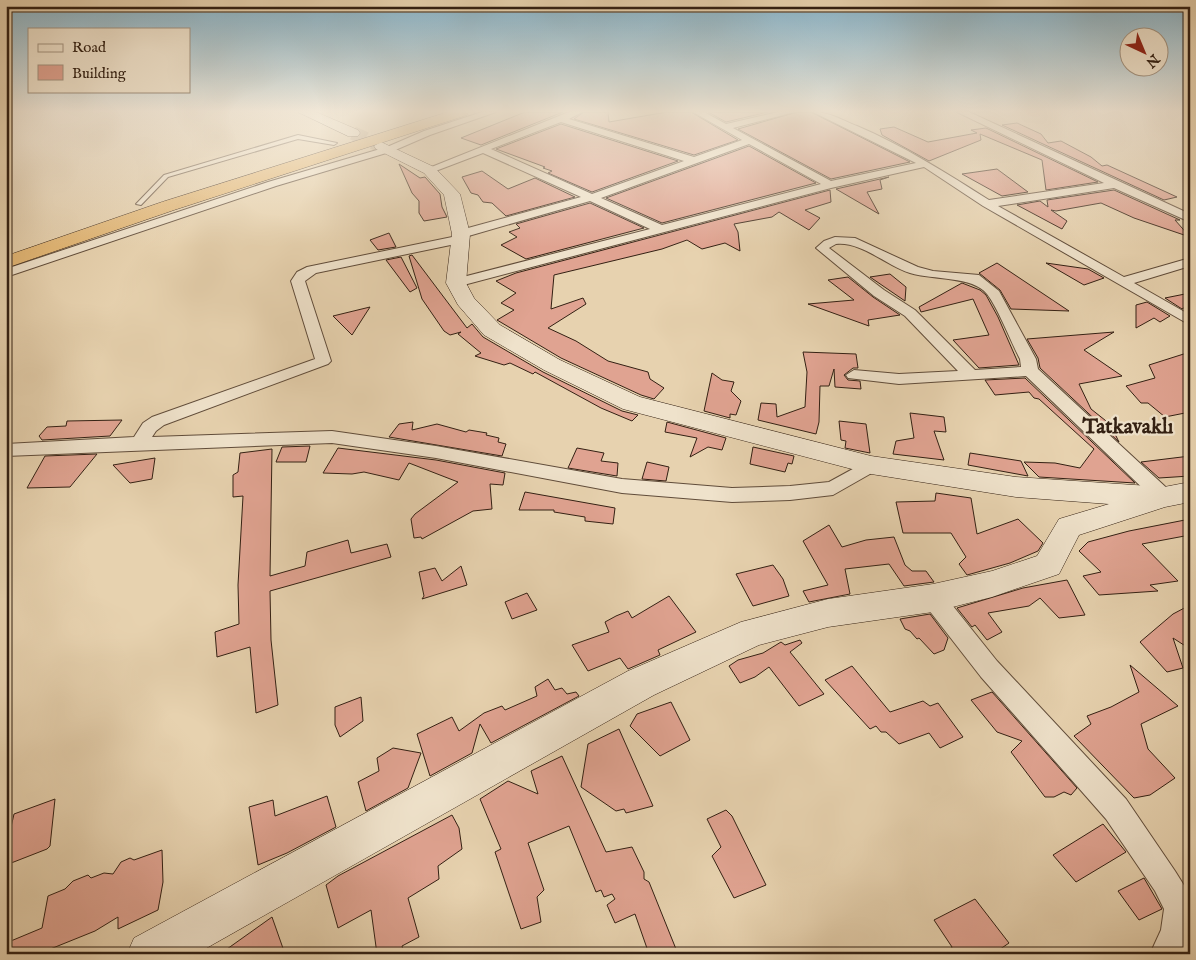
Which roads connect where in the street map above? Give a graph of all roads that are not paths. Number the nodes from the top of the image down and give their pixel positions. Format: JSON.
{"nodes":[{"id":1,"x":292,"y":157,"type":"edge"},
{"id":2,"x":322,"y":157,"type":"edge"},
{"id":3,"x":355,"y":157,"type":"edge"},
{"id":4,"x":404,"y":157,"type":"tunnel mouth"},
{"id":5,"x":463,"y":157,"type":"edge"},
{"id":6,"x":501,"y":157,"type":"edge"},
{"id":7,"x":682,"y":157,"type":"edge"},
{"id":8,"x":702,"y":157,"type":"edge"},
{"id":9,"x":778,"y":157,"type":"edge"},
{"id":10,"x":912,"y":157,"type":"edge"},
{"id":11,"x":1057,"y":157,"type":"edge"},
{"id":12,"x":692,"y":160,"type":"junction"},
{"id":13,"x":926,"y":164,"type":"junction"},
{"id":14,"x":429,"y":170,"type":"junction"},
{"id":15,"x":1116,"y":184,"type":"junction"},
{"id":16,"x":830,"y":185,"type":"junction"},
{"id":17,"x":593,"y":197,"type":"junction"},
{"id":18,"x":986,"y":204,"type":"junction"},
{"id":19,"x":1190,"y":219,"type":"edge"},
{"id":20,"x":663,"y":230,"type":"junction"},
{"id":21,"x":461,"y":237,"type":"junction"},
{"id":22,"x":6,"y":248,"type":"edge"},
{"id":23,"x":6,"y":262,"type":"edge"},
{"id":24,"x":1190,"y":262,"type":"edge"},
{"id":25,"x":6,"y":273,"type":"edge"},
{"id":26,"x":1123,"y":282,"type":"junction"},
{"id":27,"x":456,"y":283,"type":"junction"},
{"id":28,"x":1190,"y":321,"type":"edge"},
{"id":29,"x":1030,"y":371,"type":"junction"},
{"id":30,"x":854,"y":375,"type":"dead end"},
{"id":31,"x":972,"y":376,"type":"junction"},
{"id":32,"x":140,"y":443,"type":"junction"},
{"id":33,"x":6,"y":450,"type":"edge"},
{"id":34,"x":870,"y":465,"type":"junction"},
{"id":35,"x":1177,"y":494,"type":"edge"},
{"id":36,"x":933,"y":598,"type":"junction"},
{"id":37,"x":150,"y":954,"type":"edge"},
{"id":38,"x":1166,"y":954,"type":"edge"}],
"edges":[{"from":1,"to":22,"type":"highway"},
{"from":2,"to":23,"type":"highway"},
{"from":3,"to":25,"type":"street"},
{"from":4,"to":14,"type":"street"},
{"from":5,"to":14,"type":"street"},
{"from":6,"to":17,"type":"street"},
{"from":7,"to":12,"type":"street"},
{"from":8,"to":12,"type":"street"},
{"from":9,"to":16,"type":"street"},
{"from":10,"to":13,"type":"street"},
{"from":11,"to":15,"type":"street"},
{"from":12,"to":17,"type":"street"},
{"from":13,"to":16,"type":"street"},
{"from":13,"to":18,"type":"street"},
{"from":14,"to":21,"type":"street"},
{"from":15,"to":18,"type":"street"},
{"from":15,"to":19,"type":"street"},
{"from":16,"to":20,"type":"street"},
{"from":17,"to":20,"type":"street"},
{"from":17,"to":21,"type":"street"},
{"from":18,"to":26,"type":"street"},
{"from":20,"to":27,"type":"street"},
{"from":21,"to":27,"type":"street"},
{"from":21,"to":32,"type":"street"},
{"from":24,"to":26,"type":"street"},
{"from":26,"to":28,"type":"street"},
{"from":27,"to":34,"type":"street"},
{"from":29,"to":31,"type":"street"},
{"from":29,"to":31,"type":"street"},
{"from":29,"to":35,"type":"street"},
{"from":30,"to":31,"type":"street"},
{"from":32,"to":33,"type":"street"},
{"from":32,"to":34,"type":"street"},
{"from":34,"to":35,"type":"street"},
{"from":35,"to":36,"type":"street"},
{"from":36,"to":37,"type":"street"},
{"from":36,"to":38,"type":"street"}]}
